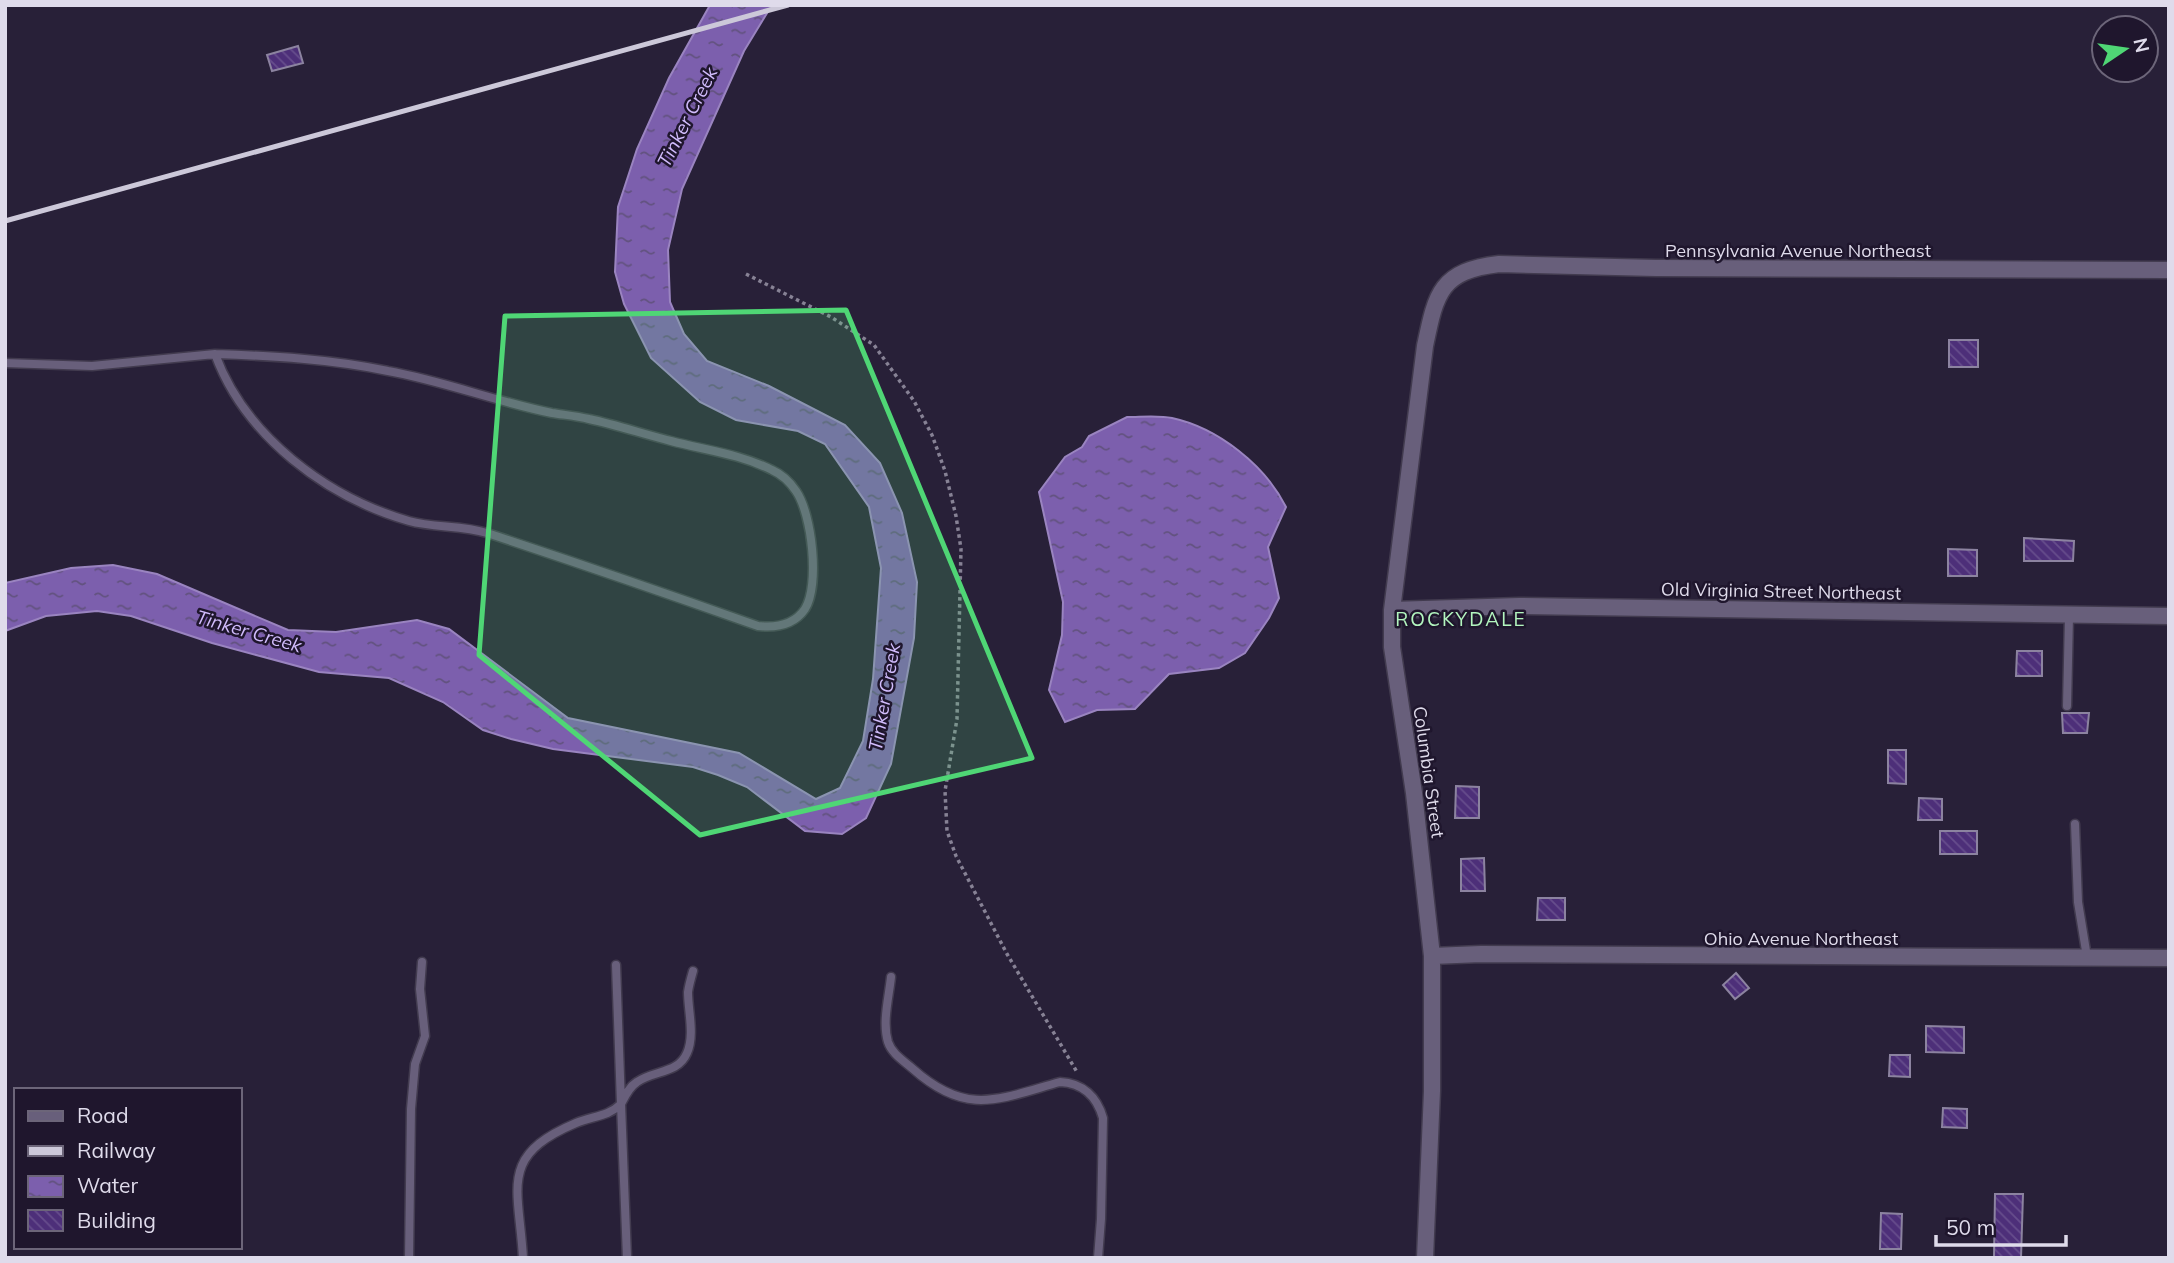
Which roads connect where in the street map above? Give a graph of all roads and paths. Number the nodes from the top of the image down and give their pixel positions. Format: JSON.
{"nodes":[{"id":1,"x":2169,"y":270,"type":"edge"},
{"id":2,"x":746,"y":274,"type":"dead end"},
{"id":3,"x":1440,"y":295,"type":"joint"},
{"id":4,"x":215,"y":355,"type":"junction"},
{"id":5,"x":5,"y":363,"type":"edge"},
{"id":6,"x":1392,"y":610,"type":"junction"},
{"id":7,"x":2069,"y":616,"type":"junction"},
{"id":8,"x":2169,"y":616,"type":"edge"},
{"id":9,"x":2067,"y":706,"type":"dead end"},
{"id":10,"x":2075,"y":824,"type":"dead end"},
{"id":11,"x":1432,"y":956,"type":"junction"},
{"id":12,"x":2087,"y":957,"type":"junction"},
{"id":13,"x":2169,"y":958,"type":"edge"},
{"id":14,"x":422,"y":962,"type":"dead end"},
{"id":15,"x":616,"y":965,"type":"dead end"},
{"id":16,"x":693,"y":971,"type":"dead end"},
{"id":17,"x":891,"y":977,"type":"dead end"},
{"id":18,"x":1086,"y":1090,"type":"junction"},
{"id":19,"x":621,"y":1104,"type":"junction"},
{"id":20,"x":409,"y":1258,"type":"edge"},
{"id":21,"x":523,"y":1258,"type":"edge"},
{"id":22,"x":627,"y":1258,"type":"edge"},
{"id":23,"x":1098,"y":1258,"type":"edge"},
{"id":24,"x":1425,"y":1258,"type":"edge"}],
"edges":[{"from":1,"to":3,"type":"street","name":"Pennsylvania Avenue Northeast"},
{"from":2,"to":18,"type":"path"},
{"from":3,"to":6,"type":"street","name":"Columbia Street"},
{"from":4,"to":4,"type":"lane"},
{"from":4,"to":5,"type":"lane"},
{"from":6,"to":7,"type":"street","name":"Old Virginia Street Northeast"},
{"from":6,"to":11,"type":"street","name":"Columbia Street"},
{"from":7,"to":8,"type":"street","name":"Old Virginia Street Northeast"},
{"from":7,"to":9,"type":"lane"},
{"from":10,"to":12,"type":"lane"},
{"from":11,"to":12,"type":"street","name":"Ohio Avenue Northeast"},
{"from":11,"to":24,"type":"street","name":"Columbia Street"},
{"from":12,"to":13,"type":"street","name":"Ohio Avenue Northeast"},
{"from":14,"to":20,"type":"lane"},
{"from":15,"to":19,"type":"lane"},
{"from":16,"to":19,"type":"lane"},
{"from":17,"to":18,"type":"lane"},
{"from":18,"to":23,"type":"lane"},
{"from":19,"to":21,"type":"lane"},
{"from":19,"to":22,"type":"lane"}]}
